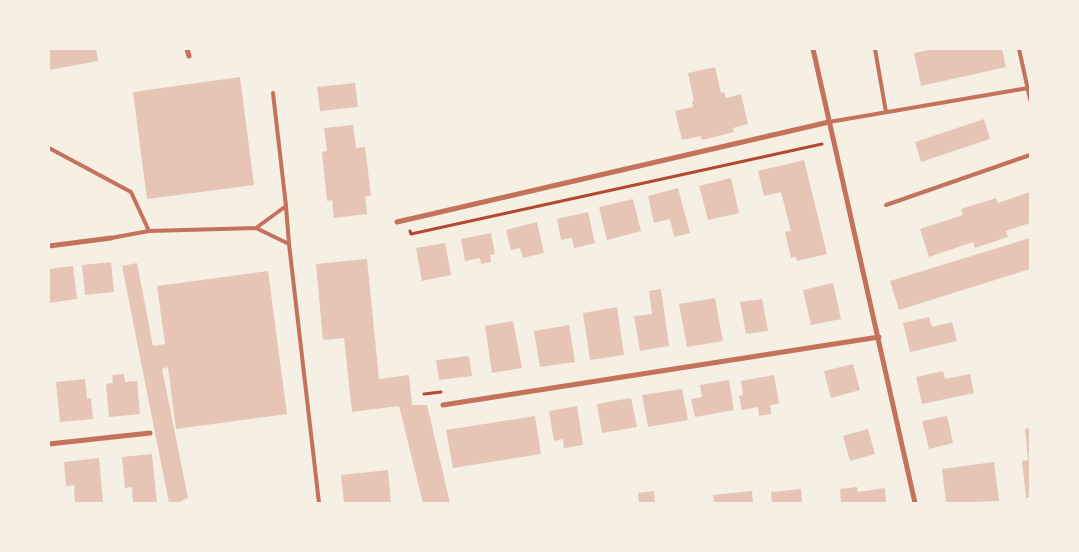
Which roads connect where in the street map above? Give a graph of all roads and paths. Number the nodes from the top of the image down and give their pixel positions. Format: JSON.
{"nodes":[{"id":1,"x":187,"y":49,"type":"edge"},
{"id":2,"x":812,"y":49,"type":"edge"},
{"id":3,"x":875,"y":49,"type":"edge"},
{"id":4,"x":1019,"y":49,"type":"edge"},
{"id":5,"x":189,"y":56,"type":"dead end"},
{"id":6,"x":1028,"y":88,"type":"junction"},
{"id":7,"x":273,"y":92,"type":"dead end"},
{"id":8,"x":1030,"y":99,"type":"edge"},
{"id":9,"x":886,"y":112,"type":"junction"},
{"id":10,"x":829,"y":122,"type":"junction"},
{"id":11,"x":823,"y":144,"type":"dead end"},
{"id":12,"x":49,"y":148,"type":"edge"},
{"id":13,"x":1030,"y":154,"type":"edge"},
{"id":14,"x":886,"y":205,"type":"dead end"},
{"id":15,"x":286,"y":206,"type":"junction"},
{"id":16,"x":407,"y":220,"type":"junction"},
{"id":17,"x":397,"y":222,"type":"dead end"},
{"id":18,"x":256,"y":228,"type":"junction"},
{"id":19,"x":149,"y":231,"type":"junction"},
{"id":20,"x":111,"y":238,"type":"joint"},
{"id":21,"x":289,"y":244,"type":"junction"},
{"id":22,"x":49,"y":246,"type":"edge"},
{"id":23,"x":879,"y":337,"type":"junction"},
{"id":24,"x":444,"y":405,"type":"dead end"},
{"id":25,"x":150,"y":434,"type":"dead end"},
{"id":26,"x":49,"y":444,"type":"edge"},
{"id":27,"x":319,"y":503,"type":"edge"},
{"id":28,"x":915,"y":503,"type":"edge"}],
"edges":[{"from":1,"to":5,"type":"street"},
{"from":2,"to":10,"type":"street"},
{"from":3,"to":9,"type":"lane"},
{"from":4,"to":6,"type":"lane"},
{"from":6,"to":8,"type":"lane"},
{"from":6,"to":9,"type":"lane"},
{"from":7,"to":15,"type":"lane"},
{"from":9,"to":10,"type":"lane"},
{"from":10,"to":16,"type":"street"},
{"from":10,"to":23,"type":"street"},
{"from":11,"to":16,"type":"path"},
{"from":12,"to":19,"type":"lane"},
{"from":13,"to":14,"type":"lane"},
{"from":15,"to":18,"type":"lane"},
{"from":15,"to":21,"type":"lane"},
{"from":16,"to":17,"type":"street"},
{"from":18,"to":19,"type":"lane"},
{"from":18,"to":21,"type":"lane"},
{"from":19,"to":20,"type":"lane"},
{"from":20,"to":22,"type":"street"},
{"from":21,"to":27,"type":"lane"},
{"from":23,"to":24,"type":"street"},
{"from":23,"to":28,"type":"street"},
{"from":25,"to":26,"type":"street"}]}
